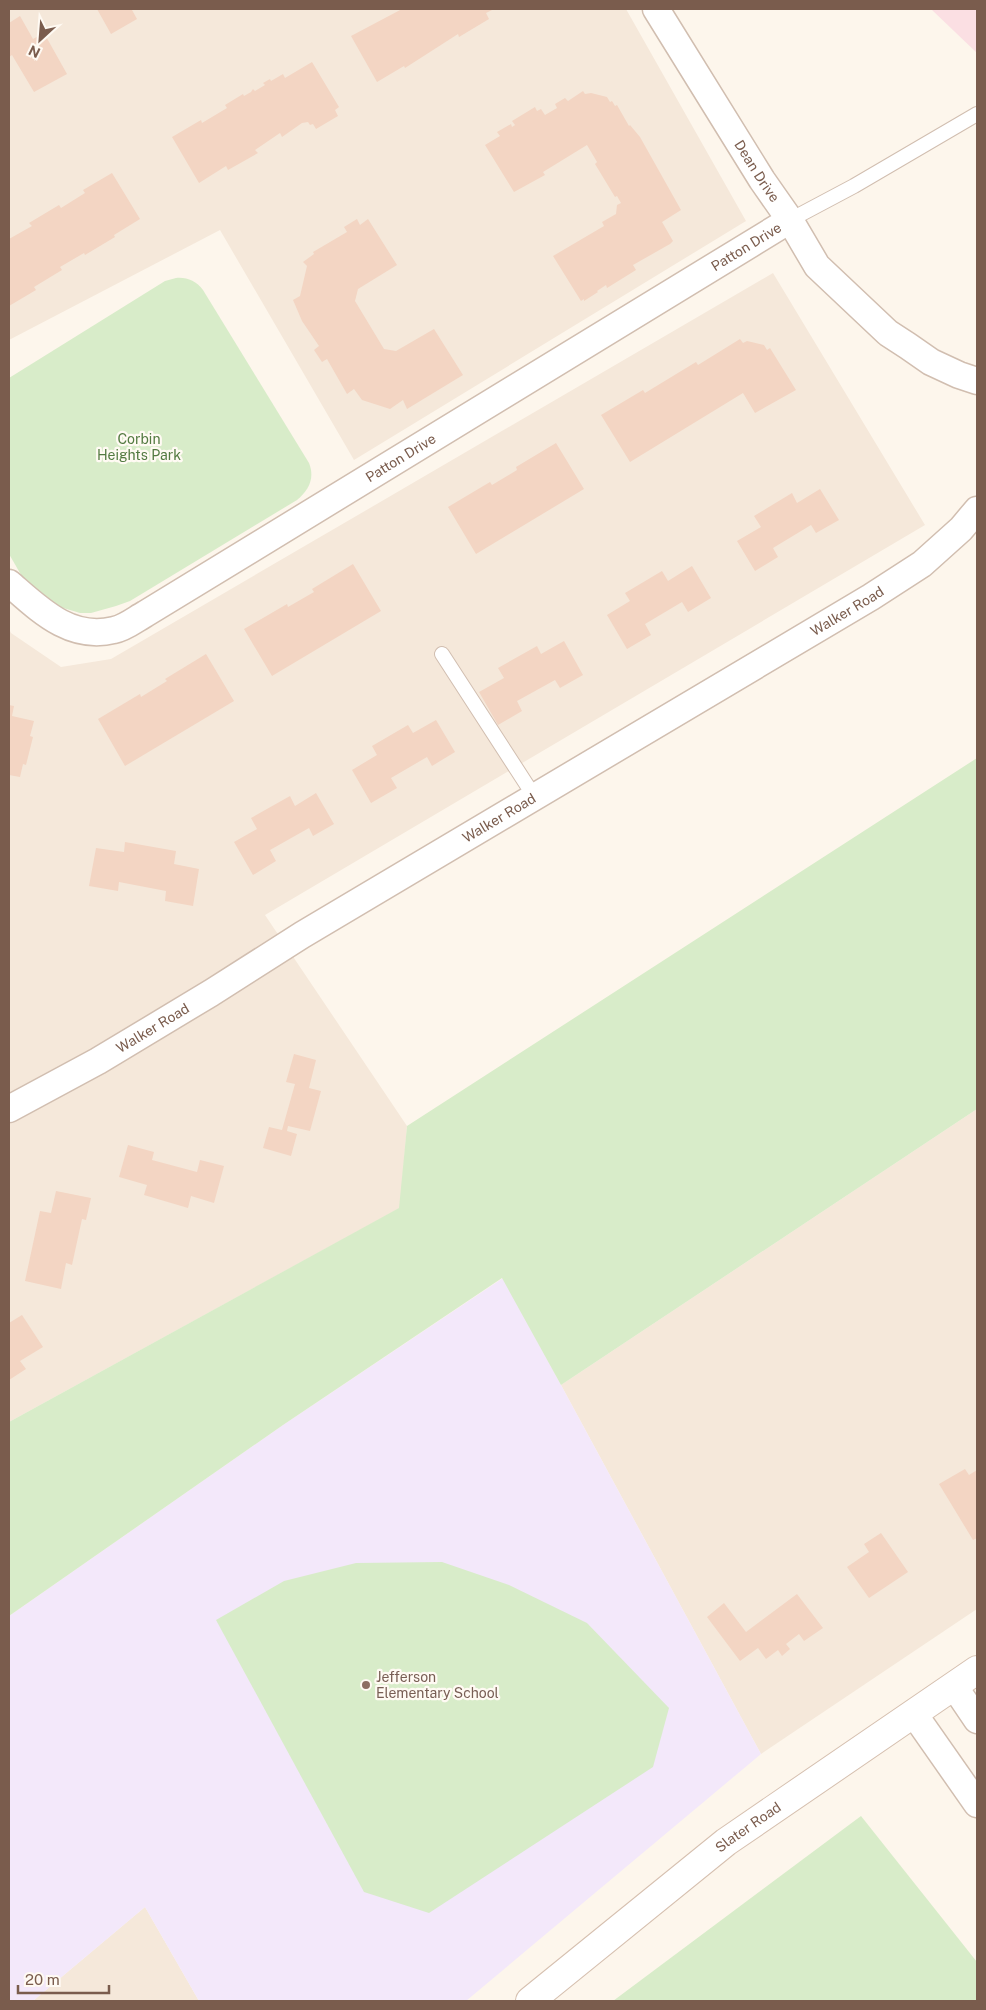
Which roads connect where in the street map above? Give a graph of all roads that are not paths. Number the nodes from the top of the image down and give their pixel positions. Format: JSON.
{"nodes":[{"id":1,"x":656,"y":9,"type":"edge"},
{"id":2,"x":977,"y":114,"type":"edge"},
{"id":3,"x":790,"y":220,"type":"junction"},
{"id":4,"x":977,"y":381,"type":"edge"},
{"id":5,"x":977,"y":510,"type":"edge"},
{"id":6,"x":9,"y":583,"type":"edge"},
{"id":7,"x":442,"y":654,"type":"dead end"},
{"id":8,"x":534,"y":796,"type":"junction"},
{"id":9,"x":9,"y":1110,"type":"edge"},
{"id":10,"x":977,"y":1670,"type":"edge"},
{"id":11,"x":954,"y":1686,"type":"junction"},
{"id":12,"x":914,"y":1714,"type":"junction"},
{"id":13,"x":977,"y":1720,"type":"edge"},
{"id":14,"x":977,"y":1804,"type":"edge"},
{"id":15,"x":530,"y":2001,"type":"edge"}],
"edges":[{"from":1,"to":3,"type":"street","name":"Dean Drive"},
{"from":2,"to":3,"type":"lane"},
{"from":3,"to":4,"type":"street","name":"Dean Drive"},
{"from":3,"to":6,"type":"street","name":"Patton Drive"},
{"from":5,"to":8,"type":"street","name":"Walker Road"},
{"from":7,"to":8,"type":"lane"},
{"from":8,"to":9,"type":"street","name":"Walker Road"},
{"from":10,"to":11,"type":"main road","name":"Slater Road"},
{"from":11,"to":12,"type":"main road","name":"Slater Road"},
{"from":11,"to":13,"type":"street"},
{"from":12,"to":14,"type":"street"},
{"from":12,"to":15,"type":"main road","name":"Slater Road"}]}
